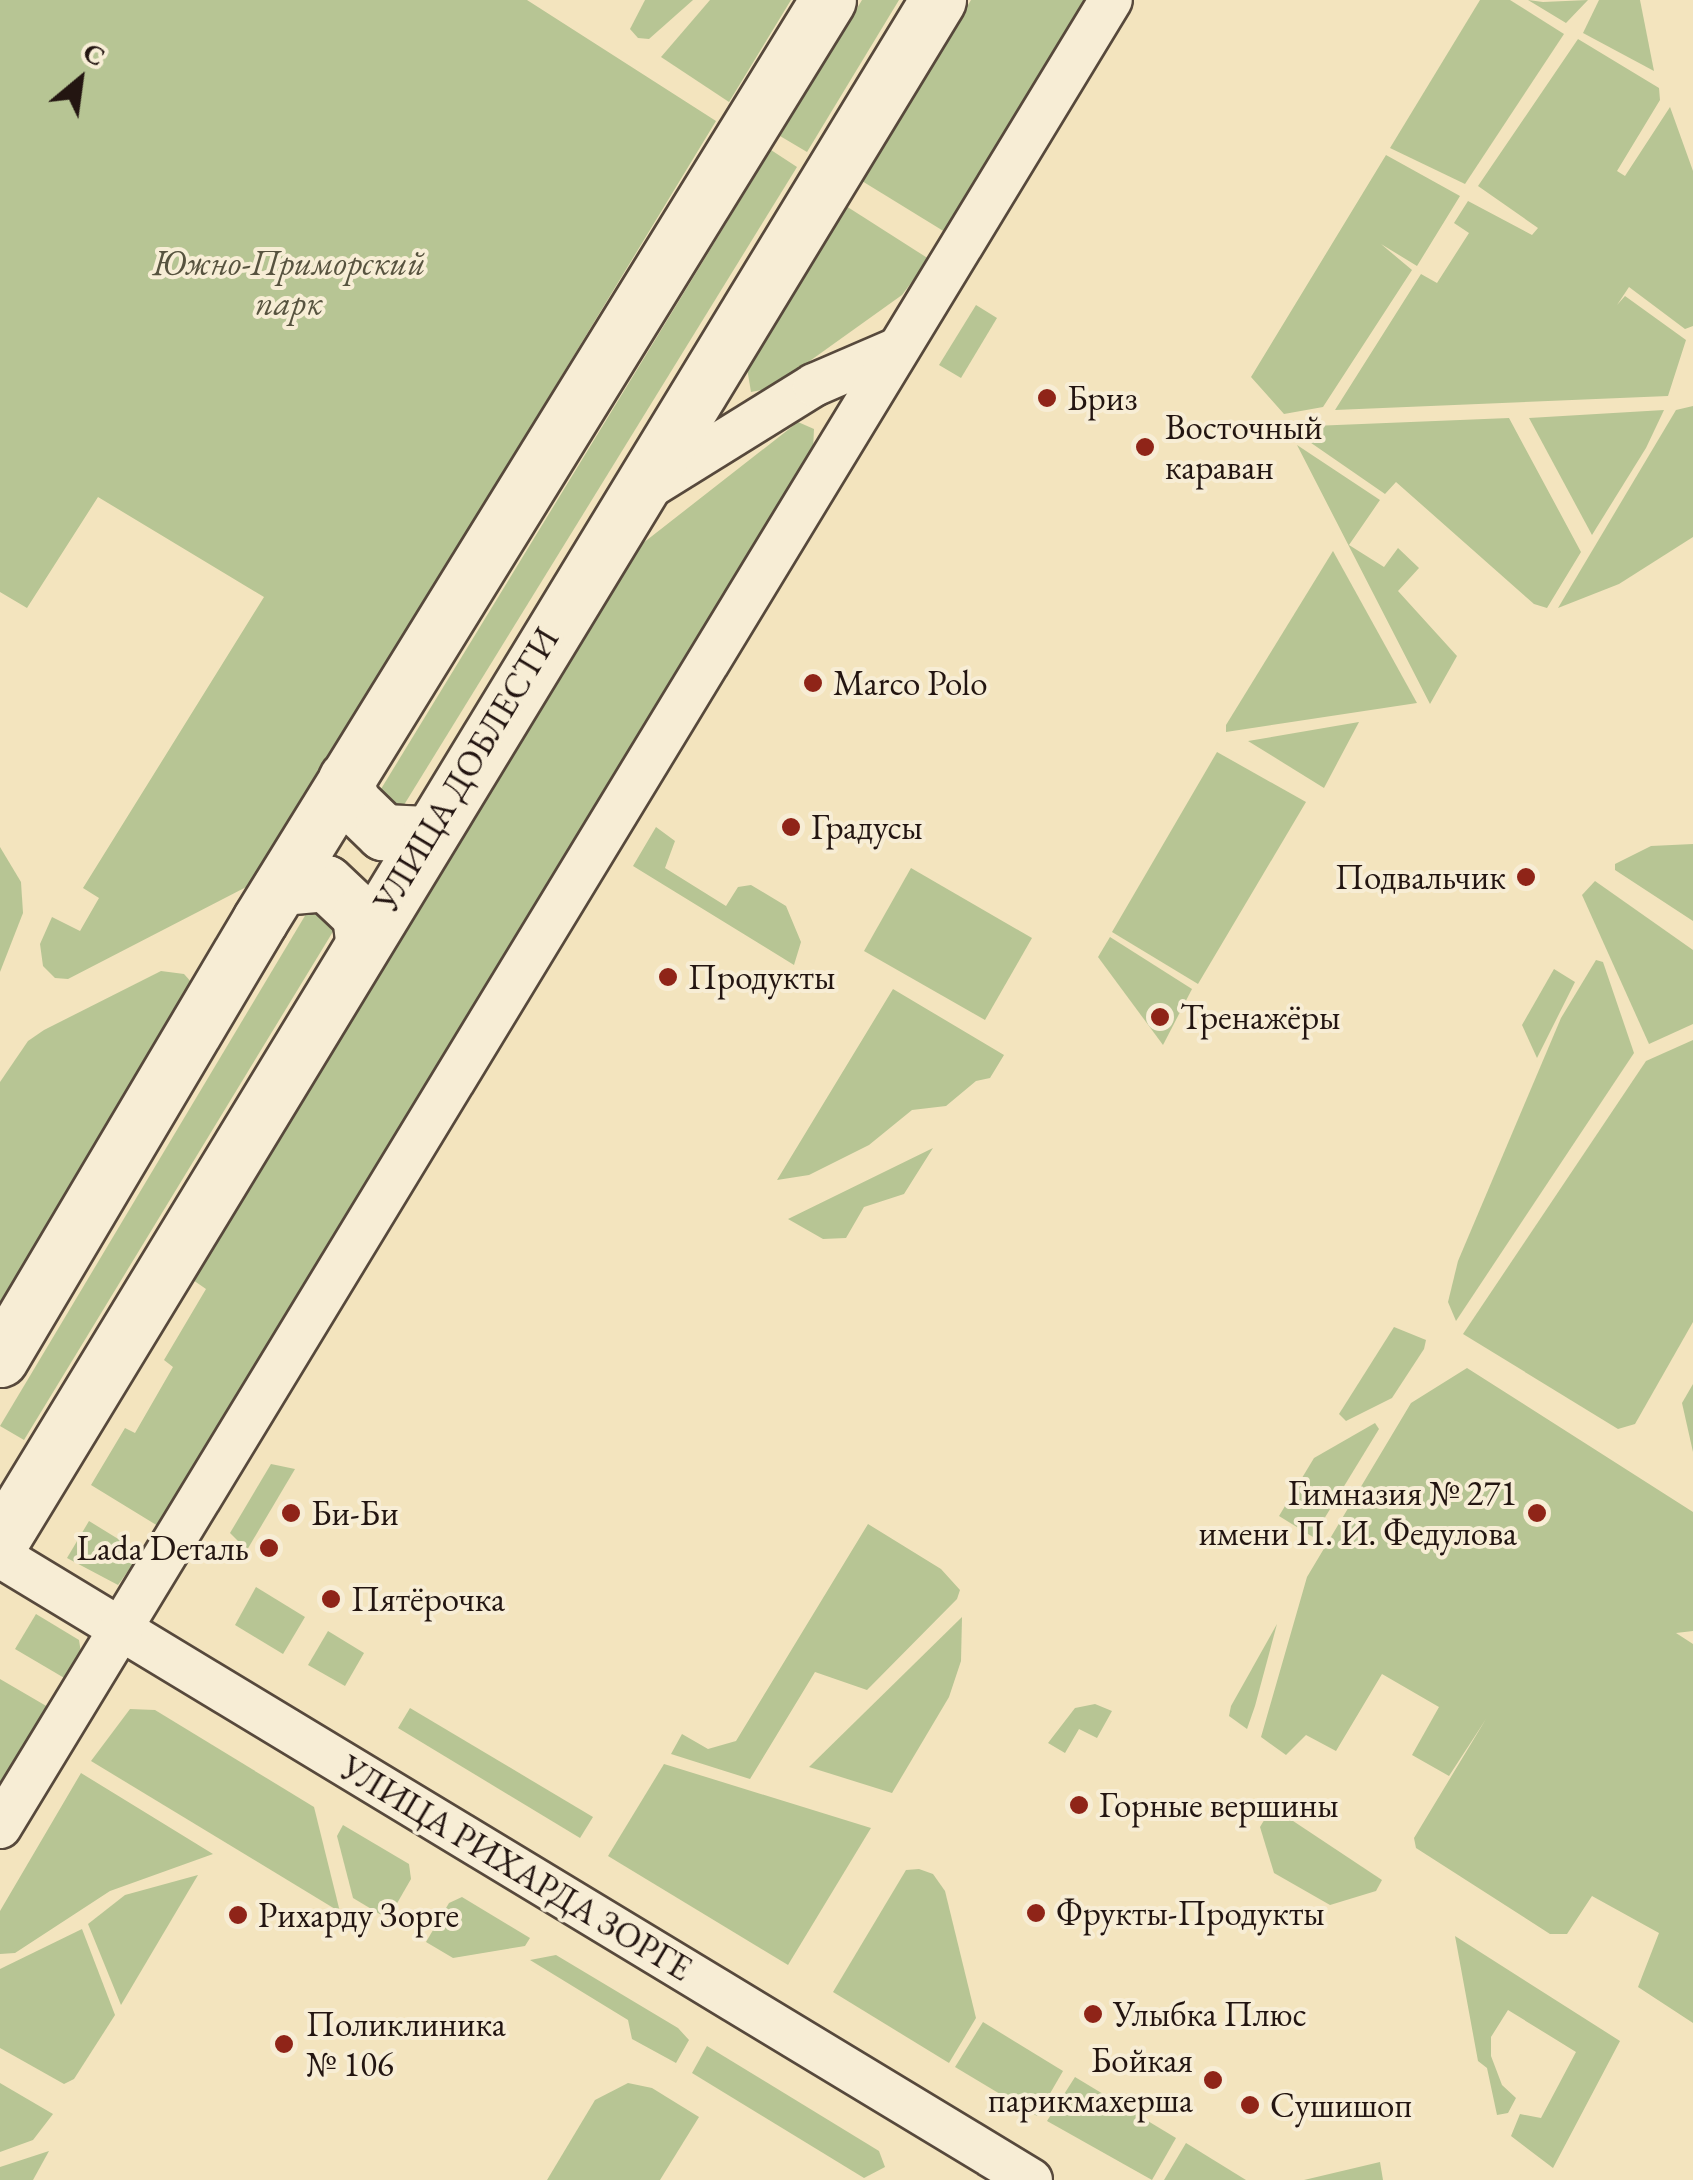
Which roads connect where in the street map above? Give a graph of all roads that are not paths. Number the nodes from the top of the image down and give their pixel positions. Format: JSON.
{"nodes":[{"id":1,"x":828,"y":0,"type":"edge"},
{"id":2,"x":938,"y":0,"type":"edge"},
{"id":3,"x":1111,"y":0,"type":"edge"},
{"id":4,"x":897,"y":349,"type":"junction"},
{"id":5,"x":634,"y":496,"type":"junction"},
{"id":6,"x":346,"y":779,"type":"junction"},
{"id":7,"x":426,"y":834,"type":"junction"},
{"id":8,"x":280,"y":887,"type":"junction"},
{"id":9,"x":363,"y":938,"type":"junction"},
{"id":10,"x":0,"y":1359,"type":"edge"},
{"id":11,"x":0,"y":1542,"type":"edge"},
{"id":12,"x":0,"y":1556,"type":"edge"},
{"id":13,"x":120,"y":1628,"type":"junction"},
{"id":14,"x":0,"y":1827,"type":"edge"},
{"id":15,"x":1032,"y":2180,"type":"edge"}],
"edges":[{"from":1,"to":6,"type":"main road"},
{"from":2,"to":5,"type":"main road","name":"УЛИЦА ДОБЛЕСТИ"},
{"from":3,"to":4,"type":"street"},
{"from":4,"to":5,"type":"street"},
{"from":4,"to":13,"type":"street"},
{"from":5,"to":7,"type":"main road","name":"УЛИЦА ДОБЛЕСТИ"},
{"from":6,"to":7,"type":"main road"},
{"from":6,"to":8,"type":"main road"},
{"from":7,"to":9,"type":"main road","name":"УЛИЦА ДОБЛЕСТИ"},
{"from":8,"to":9,"type":"main road"},
{"from":8,"to":10,"type":"main road"},
{"from":9,"to":11,"type":"main road","name":"УЛИЦА ДОБЛЕСТИ"},
{"from":12,"to":13,"type":"street","name":"УЛИЦА РИХАРДА ЗОРГЕ"},
{"from":13,"to":14,"type":"street"},
{"from":13,"to":15,"type":"street","name":"УЛИЦА РИХАРДА ЗОРГЕ"}]}
